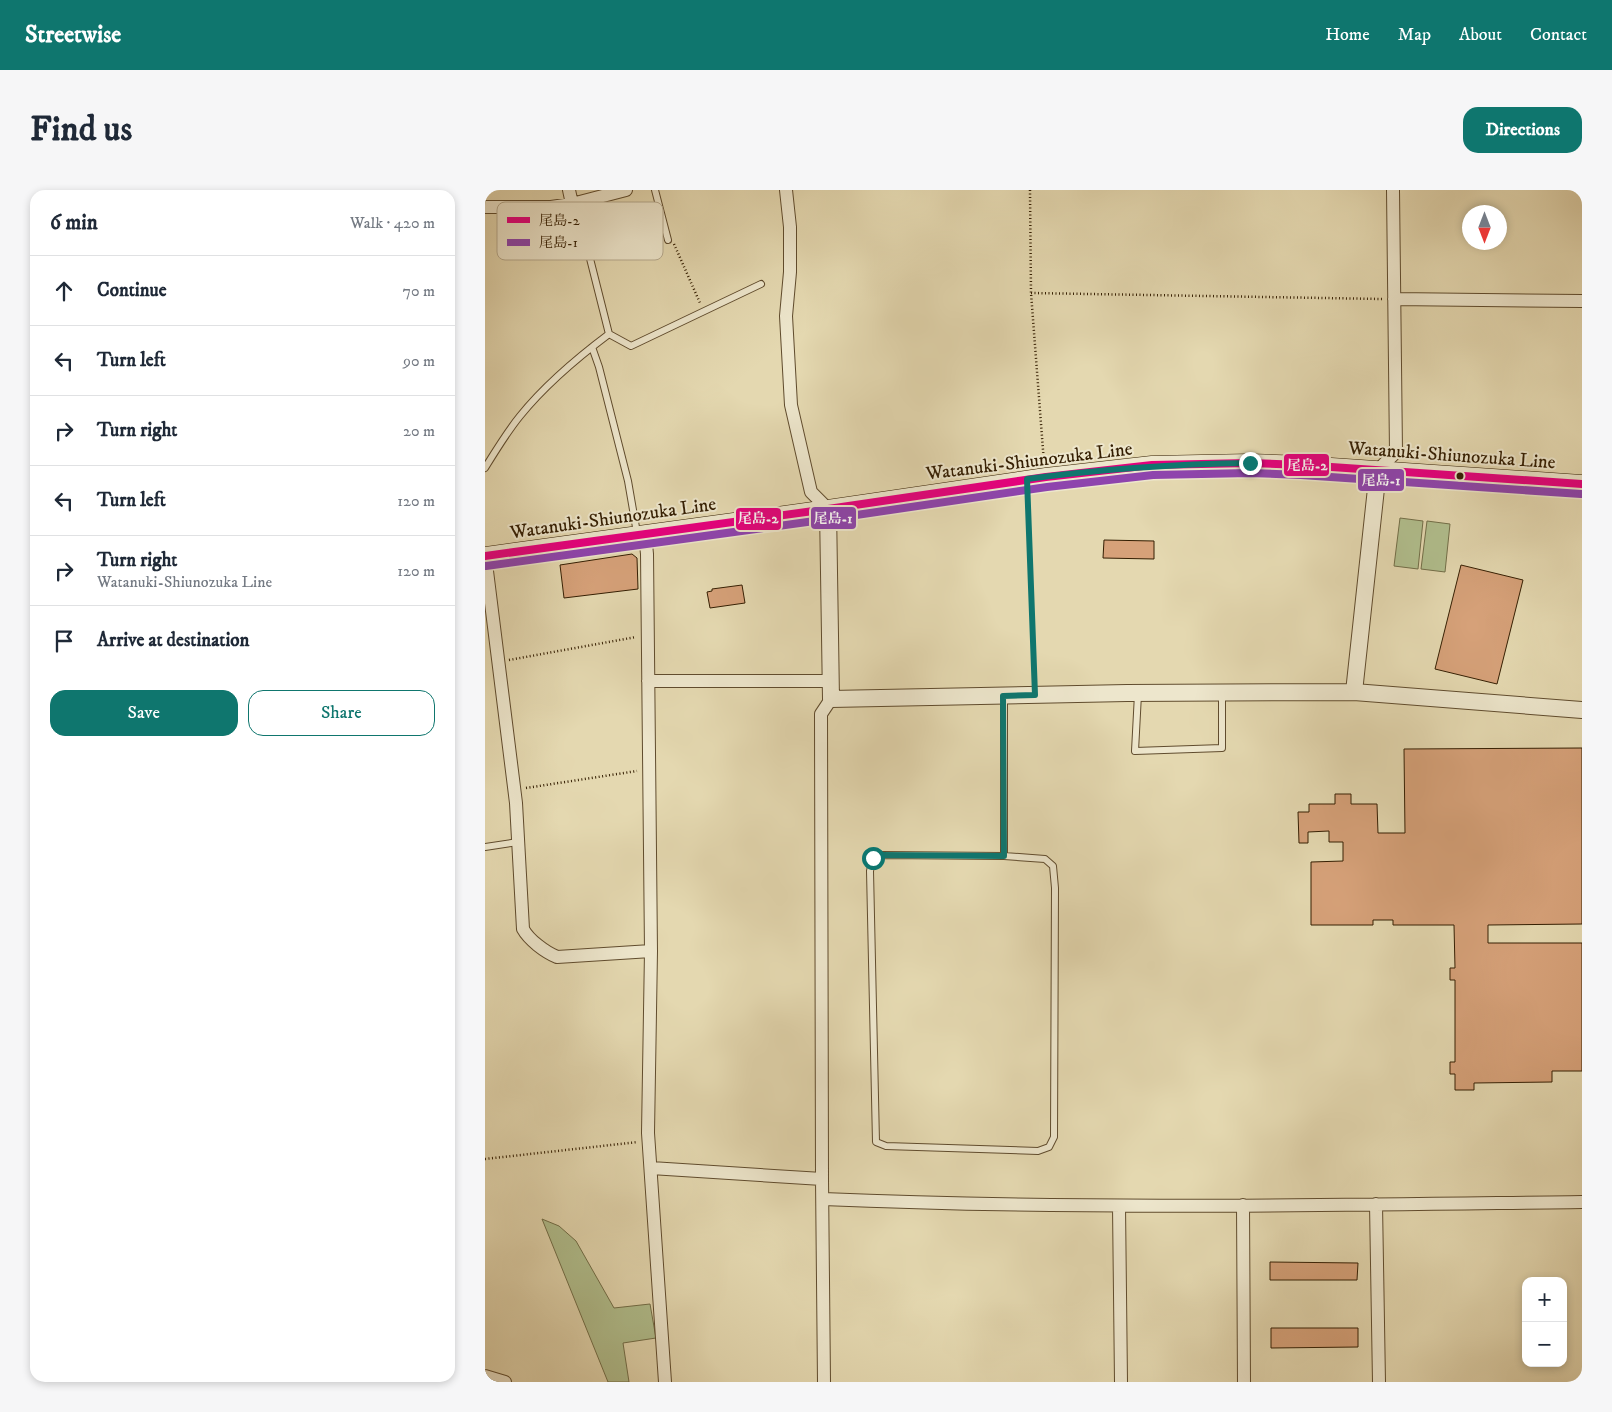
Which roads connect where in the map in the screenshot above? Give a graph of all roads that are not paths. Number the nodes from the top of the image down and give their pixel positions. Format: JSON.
{"nodes":[{"id":1,"x":569,"y":190,"type":"edge"},
{"id":2,"x":626,"y":190,"type":"edge"},
{"id":3,"x":655,"y":190,"type":"edge"},
{"id":4,"x":786,"y":190,"type":"edge"},
{"id":5,"x":1393,"y":190,"type":"edge"},
{"id":6,"x":574,"y":202,"type":"edge"},
{"id":7,"x":578,"y":202,"type":"edge"},
{"id":8,"x":659,"y":202,"type":"edge"},
{"id":9,"x":663,"y":217,"type":"edge"},
{"id":10,"x":670,"y":240,"type":"road end"},
{"id":11,"x":589,"y":260,"type":"edge"},
{"id":12,"x":761,"y":284,"type":"dead end"},
{"id":13,"x":1394,"y":299,"type":"junction"},
{"id":14,"x":1582,"y":302,"type":"edge"},
{"id":15,"x":609,"y":334,"type":"junction"},
{"id":16,"x":592,"y":347,"type":"junction"},
{"id":17,"x":485,"y":468,"type":"edge"},
{"id":18,"x":1378,"y":470,"type":"junction"},
{"id":19,"x":1582,"y":484,"type":"edge"},
{"id":20,"x":827,"y":510,"type":"junction"},
{"id":21,"x":641,"y":534,"type":"junction"},
{"id":22,"x":485,"y":556,"type":"edge"},
{"id":23,"x":648,"y":681,"type":"junction"},
{"id":24,"x":831,"y":681,"type":"junction"},
{"id":25,"x":1354,"y":692,"type":"junction"},
{"id":26,"x":1138,"y":693,"type":"junction"},
{"id":27,"x":1222,"y":693,"type":"junction"},
{"id":28,"x":1003,"y":696,"type":"junction"},
{"id":29,"x":831,"y":699,"type":"junction"},
{"id":30,"x":1582,"y":710,"type":"edge"},
{"id":31,"x":519,"y":842,"type":"junction"},
{"id":32,"x":485,"y":847,"type":"edge"},
{"id":33,"x":1004,"y":856,"type":"junction"},
{"id":34,"x":651,"y":951,"type":"junction"},
{"id":35,"x":651,"y":1168,"type":"junction"},
{"id":36,"x":821,"y":1179,"type":"junction"},
{"id":37,"x":823,"y":1199,"type":"junction"},
{"id":38,"x":1582,"y":1202,"type":"edge"},
{"id":39,"x":1376,"y":1204,"type":"junction"},
{"id":40,"x":1243,"y":1205,"type":"junction"},
{"id":41,"x":1119,"y":1206,"type":"junction"},
{"id":42,"x":485,"y":1376,"type":"edge"},
{"id":43,"x":505,"y":1382,"type":"edge"},
{"id":44,"x":665,"y":1382,"type":"edge"},
{"id":45,"x":824,"y":1382,"type":"edge"},
{"id":46,"x":1121,"y":1382,"type":"edge"},
{"id":47,"x":1244,"y":1382,"type":"edge"},
{"id":48,"x":1379,"y":1382,"type":"edge"}],
"edges":[{"from":1,"to":6,"type":"street"},
{"from":2,"to":7,"type":"street"},
{"from":3,"to":8,"type":"lane"},
{"from":4,"to":20,"type":"street"},
{"from":5,"to":13,"type":"street"},
{"from":9,"to":10,"type":"lane"},
{"from":11,"to":15,"type":"lane"},
{"from":12,"to":15,"type":"lane"},
{"from":13,"to":14,"type":"street"},
{"from":13,"to":18,"type":"street"},
{"from":15,"to":16,"type":"lane"},
{"from":16,"to":17,"type":"lane"},
{"from":16,"to":21,"type":"lane"},
{"from":18,"to":19,"type":"main road","name":"Watanuki-Shiunozuka Line"},
{"from":18,"to":20,"type":"main road","name":"Watanuki-Shiunozuka Line"},
{"from":18,"to":25,"type":"street"},
{"from":20,"to":21,"type":"main road","name":"Watanuki-Shiunozuka Line"},
{"from":20,"to":24,"type":"street"},
{"from":21,"to":22,"type":"main road","name":"Watanuki-Shiunozuka Line"},
{"from":21,"to":23,"type":"street"},
{"from":22,"to":31,"type":"street"},
{"from":23,"to":24,"type":"street"},
{"from":23,"to":34,"type":"street"},
{"from":24,"to":29,"type":"street"},
{"from":25,"to":27,"type":"street"},
{"from":25,"to":30,"type":"street"},
{"from":26,"to":27,"type":"street"},
{"from":26,"to":27,"type":"lane"},
{"from":26,"to":28,"type":"street"},
{"from":28,"to":29,"type":"street"},
{"from":28,"to":33,"type":"lane"},
{"from":29,"to":36,"type":"street"},
{"from":31,"to":32,"type":"lane"},
{"from":31,"to":34,"type":"street"},
{"from":33,"to":33,"type":"lane"},
{"from":34,"to":35,"type":"street"},
{"from":35,"to":36,"type":"street"},
{"from":35,"to":44,"type":"street"},
{"from":36,"to":37,"type":"street"},
{"from":37,"to":41,"type":"street"},
{"from":37,"to":45,"type":"street"},
{"from":38,"to":39,"type":"street"},
{"from":39,"to":40,"type":"street"},
{"from":39,"to":48,"type":"street"},
{"from":40,"to":41,"type":"street"},
{"from":40,"to":47,"type":"street"},
{"from":41,"to":46,"type":"street"},
{"from":42,"to":43,"type":"street"}]}
